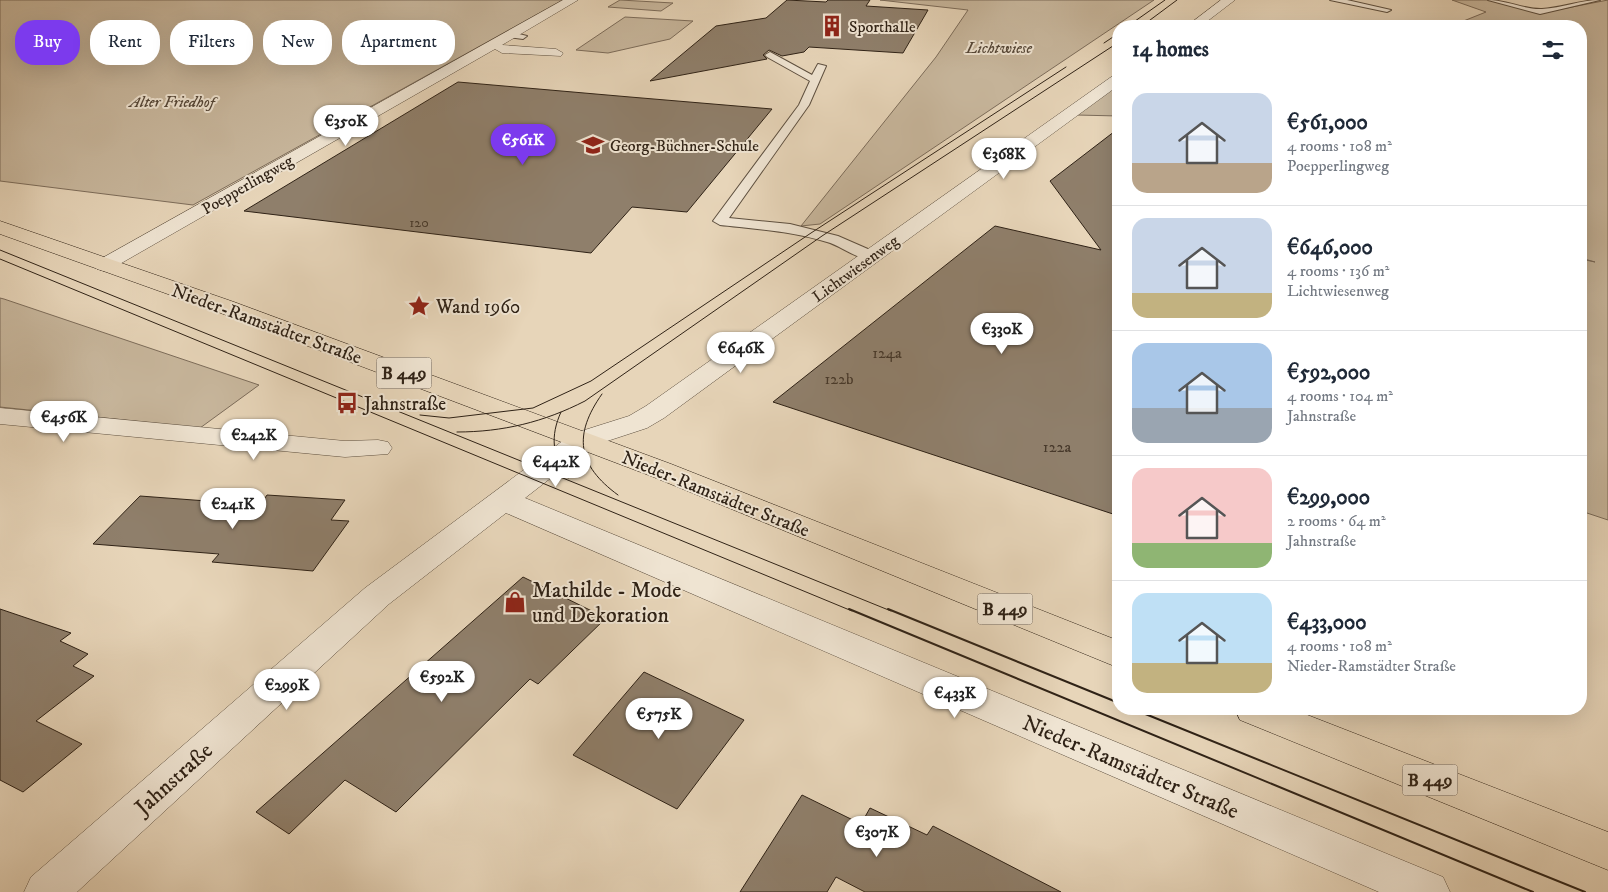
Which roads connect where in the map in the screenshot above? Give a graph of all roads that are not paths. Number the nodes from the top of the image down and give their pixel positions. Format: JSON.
{"nodes":[{"id":1,"x":572,"y":0,"type":"edge"},
{"id":2,"x":1229,"y":0,"type":"edge"},
{"id":3,"x":1334,"y":0,"type":"edge"},
{"id":4,"x":1492,"y":0,"type":"edge"},
{"id":5,"x":1596,"y":0,"type":"edge"},
{"id":6,"x":1387,"y":10,"type":"dead end"},
{"id":7,"x":1201,"y":20,"type":"edge"},
{"id":8,"x":506,"y":42,"type":"junction"},
{"id":9,"x":556,"y":53,"type":"dead end"},
{"id":10,"x":770,"y":55,"type":"dead end"},
{"id":11,"x":821,"y":66,"type":"dead end"},
{"id":12,"x":815,"y":80,"type":"junction"},
{"id":13,"x":1112,"y":83,"type":"edge"},
{"id":14,"x":0,"y":227,"type":"edge"},
{"id":15,"x":872,"y":256,"type":"junction"},
{"id":16,"x":104,"y":265,"type":"junction"},
{"id":17,"x":0,"y":416,"type":"edge"},
{"id":18,"x":582,"y":440,"type":"junction"},
{"id":19,"x":378,"y":448,"type":"dead end"},
{"id":20,"x":503,"y":500,"type":"junction"},
{"id":21,"x":1112,"y":652,"type":"edge"},
{"id":22,"x":1267,"y":715,"type":"edge"},
{"id":23,"x":1608,"y":851,"type":"edge"},
{"id":24,"x":1425,"y":891,"type":"edge"},
{"id":25,"x":46,"y":892,"type":"edge"}],
"edges":[{"from":1,"to":8,"type":"street","name":"Poepperlingweg"},
{"from":2,"to":7,"type":"street"},
{"from":3,"to":6,"type":"lane"},
{"from":4,"to":5,"type":"lane"},
{"from":8,"to":9,"type":"street"},
{"from":8,"to":16,"type":"street","name":"Poepperlingweg"},
{"from":10,"to":12,"type":"lane"},
{"from":11,"to":12,"type":"lane"},
{"from":12,"to":15,"type":"lane"},
{"from":13,"to":15,"type":"street","name":"Lichtwiesenweg"},
{"from":14,"to":16,"type":"main road","name":"Nieder-Ramstädter Straße","number":"B 449"},
{"from":15,"to":18,"type":"street","name":"Lichtwiesenweg"},
{"from":16,"to":18,"type":"main road","name":"Nieder-Ramstädter Straße","number":"B 449"},
{"from":17,"to":19,"type":"street"},
{"from":18,"to":20,"type":"street","name":"Jahnstraße"},
{"from":18,"to":21,"type":"main road","name":"Nieder-Ramstädter Straße","number":"B 449"},
{"from":20,"to":24,"type":"street","name":"Nieder-Ramstädter Straße"},
{"from":20,"to":25,"type":"street","name":"Jahnstraße"},
{"from":22,"to":23,"type":"main road","number":"B 449"}]}
